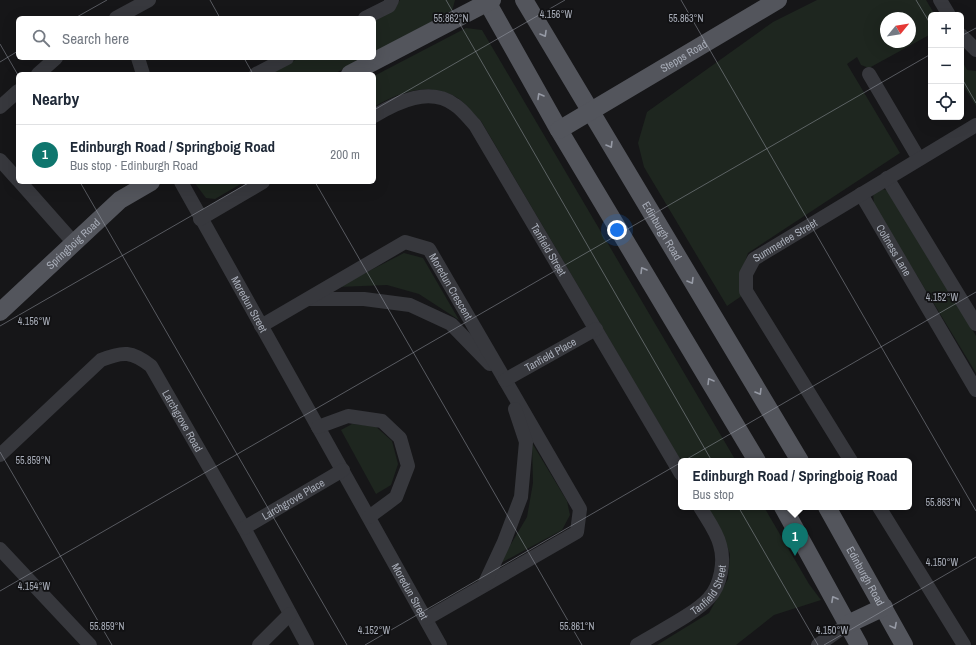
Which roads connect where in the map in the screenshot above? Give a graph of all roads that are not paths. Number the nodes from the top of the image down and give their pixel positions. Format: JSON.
{"nodes":[{"id":1,"x":149,"y":0,"type":"edge"},
{"id":2,"x":392,"y":0,"type":"edge"},
{"id":3,"x":524,"y":0,"type":"edge"},
{"id":4,"x":778,"y":0,"type":"edge"},
{"id":5,"x":940,"y":0,"type":"edge"},
{"id":6,"x":489,"y":1,"type":"edge"},
{"id":7,"x":122,"y":12,"type":"edge"},
{"id":8,"x":947,"y":12,"type":"edge"},
{"id":9,"x":369,"y":16,"type":"edge"},
{"id":10,"x":964,"y":38,"type":"edge"},
{"id":11,"x":976,"y":50,"type":"edge"},
{"id":12,"x":54,"y":60,"type":"edge"},
{"id":13,"x":139,"y":60,"type":"edge"},
{"id":14,"x":283,"y":60,"type":"edge"},
{"id":15,"x":40,"y":72,"type":"edge"},
{"id":16,"x":142,"y":72,"type":"edge"},
{"id":17,"x":260,"y":72,"type":"edge"},
{"id":18,"x":354,"y":72,"type":"edge"},
{"id":19,"x":869,"y":74,"type":"dead end"},
{"id":20,"x":16,"y":93,"type":"edge"},
{"id":21,"x":0,"y":107,"type":"edge"},
{"id":22,"x":590,"y":112,"type":"junction"},
{"id":23,"x":376,"y":115,"type":"edge"},
{"id":24,"x":976,"y":125,"type":"edge"},
{"id":25,"x":559,"y":130,"type":"junction"},
{"id":26,"x":919,"y":158,"type":"junction"},
{"id":27,"x":0,"y":160,"type":"edge"},
{"id":28,"x":16,"y":178,"type":"edge"},
{"id":29,"x":887,"y":178,"type":"junction"},
{"id":30,"x":22,"y":184,"type":"edge"},
{"id":31,"x":148,"y":184,"type":"edge"},
{"id":32,"x":182,"y":184,"type":"edge"},
{"id":33,"x":260,"y":184,"type":"edge"},
{"id":34,"x":861,"y":194,"type":"junction"},
{"id":35,"x":200,"y":219,"type":"junction"},
{"id":36,"x":74,"y":243,"type":"junction"},
{"id":37,"x":308,"y":298,"type":"junction"},
{"id":38,"x":0,"y":312,"type":"edge"},
{"id":39,"x":976,"y":324,"type":"edge"},
{"id":40,"x":261,"y":326,"type":"junction"},
{"id":41,"x":596,"y":329,"type":"junction"},
{"id":42,"x":505,"y":380,"type":"junction"},
{"id":43,"x":976,"y":390,"type":"edge"},
{"id":44,"x":318,"y":427,"type":"junction"},
{"id":45,"x":0,"y":456,"type":"edge"},
{"id":46,"x":755,"y":458,"type":"edge"},
{"id":47,"x":798,"y":458,"type":"edge"},
{"id":48,"x":849,"y":458,"type":"edge"},
{"id":49,"x":678,"y":469,"type":"edge"},
{"id":50,"x":343,"y":470,"type":"junction"},
{"id":51,"x":702,"y":510,"type":"edge"},
{"id":52,"x":785,"y":510,"type":"edge"},
{"id":53,"x":829,"y":510,"type":"edge"},
{"id":54,"x":881,"y":510,"type":"edge"},
{"id":55,"x":369,"y":517,"type":"junction"},
{"id":56,"x":244,"y":528,"type":"junction"},
{"id":57,"x":0,"y":549,"type":"edge"},
{"id":58,"x":484,"y":586,"type":"junction"},
{"id":59,"x":884,"y":607,"type":"junction"},
{"id":60,"x":290,"y":614,"type":"junction"},
{"id":61,"x":426,"y":619,"type":"junction"},
{"id":62,"x":848,"y":624,"type":"junction"},
{"id":63,"x":90,"y":645,"type":"edge"},
{"id":64,"x":259,"y":645,"type":"edge"},
{"id":65,"x":307,"y":645,"type":"edge"},
{"id":66,"x":440,"y":645,"type":"edge"},
{"id":67,"x":637,"y":645,"type":"edge"},
{"id":68,"x":818,"y":645,"type":"edge"},
{"id":69,"x":860,"y":645,"type":"edge"},
{"id":70,"x":904,"y":645,"type":"edge"},
{"id":71,"x":964,"y":645,"type":"edge"}],
"edges":[{"from":1,"to":7,"type":"street"},
{"from":2,"to":9,"type":"street"},
{"from":3,"to":22,"type":"main road","name":"Edinburgh Road","one_way":true},
{"from":4,"to":22,"type":"main road","name":"Stepps Road"},
{"from":5,"to":8,"type":"street"},
{"from":6,"to":18,"type":"main road"},
{"from":25,"to":6,"type":"main road","one_way":true},
{"from":10,"to":11,"type":"street"},
{"from":12,"to":15,"type":"street"},
{"from":13,"to":16,"type":"street"},
{"from":14,"to":17,"type":"street"},
{"from":19,"to":26,"type":"street"},
{"from":20,"to":21,"type":"street"},
{"from":22,"to":25,"type":"main road","name":"Stepps Road"},
{"from":22,"to":47,"type":"main road","name":"Edinburgh Road","one_way":true},
{"from":23,"to":41,"type":"street","name":"Tanfield Street"},
{"from":24,"to":26,"type":"street","name":"Summerlee Street"},
{"from":46,"to":25,"type":"main road","one_way":true},
{"from":26,"to":29,"type":"street","name":"Summerlee Street"},
{"from":27,"to":28,"type":"street"},
{"from":29,"to":34,"type":"street","name":"Summerlee Street"},
{"from":29,"to":39,"type":"street"},
{"from":30,"to":36,"type":"street"},
{"from":31,"to":36,"type":"main road","name":"Springboig Road"},
{"from":32,"to":35,"type":"street","name":"Moredun Street"},
{"from":33,"to":35,"type":"street"},
{"from":34,"to":43,"type":"street","name":"Coltness Lane"},
{"from":34,"to":48,"type":"street","name":"Summerlee Street"},
{"from":35,"to":40,"type":"street","name":"Moredun Street"},
{"from":36,"to":38,"type":"main road","name":"Springboig Road"},
{"from":37,"to":40,"type":"street","name":"Moredun Crescent"},
{"from":37,"to":42,"type":"street","name":"Moredun Crescent"},
{"from":37,"to":42,"type":"street","name":"Moredun Crescent"},
{"from":40,"to":44,"type":"street","name":"Moredun Street"},
{"from":41,"to":42,"type":"street","name":"Tanfield Place"},
{"from":41,"to":49,"type":"street","name":"Tanfield Street"},
{"from":42,"to":58,"type":"street","name":"Moredun Crescent"},
{"from":42,"to":58,"type":"street","name":"Moredun Crescent"},
{"from":44,"to":50,"type":"street","name":"Moredun Street"},
{"from":44,"to":55,"type":"street"},
{"from":45,"to":56,"type":"street","name":"Larchgrove Road"},
{"from":50,"to":55,"type":"street","name":"Moredun Street"},
{"from":50,"to":56,"type":"street","name":"Larchgrove Place"},
{"from":51,"to":67,"type":"street","name":"Tanfield Street"},
{"from":62,"to":52,"type":"main road","one_way":true},
{"from":53,"to":59,"type":"main road","name":"Edinburgh Road"},
{"from":54,"to":71,"type":"street"},
{"from":55,"to":61,"type":"street","name":"Moredun Street"},
{"from":56,"to":60,"type":"street","name":"Larchgrove Road"},
{"from":57,"to":63,"type":"street"},
{"from":58,"to":61,"type":"street","name":"Moredun Crescent"},
{"from":59,"to":62,"type":"main road"},
{"from":59,"to":70,"type":"main road","name":"Edinburgh Road","one_way":true},
{"from":60,"to":64,"type":"street"},
{"from":60,"to":65,"type":"street","name":"Larchgrove Road"},
{"from":61,"to":66,"type":"street","name":"Moredun Street"},
{"from":62,"to":68,"type":"street"},
{"from":62,"to":69,"type":"main road"}]}
